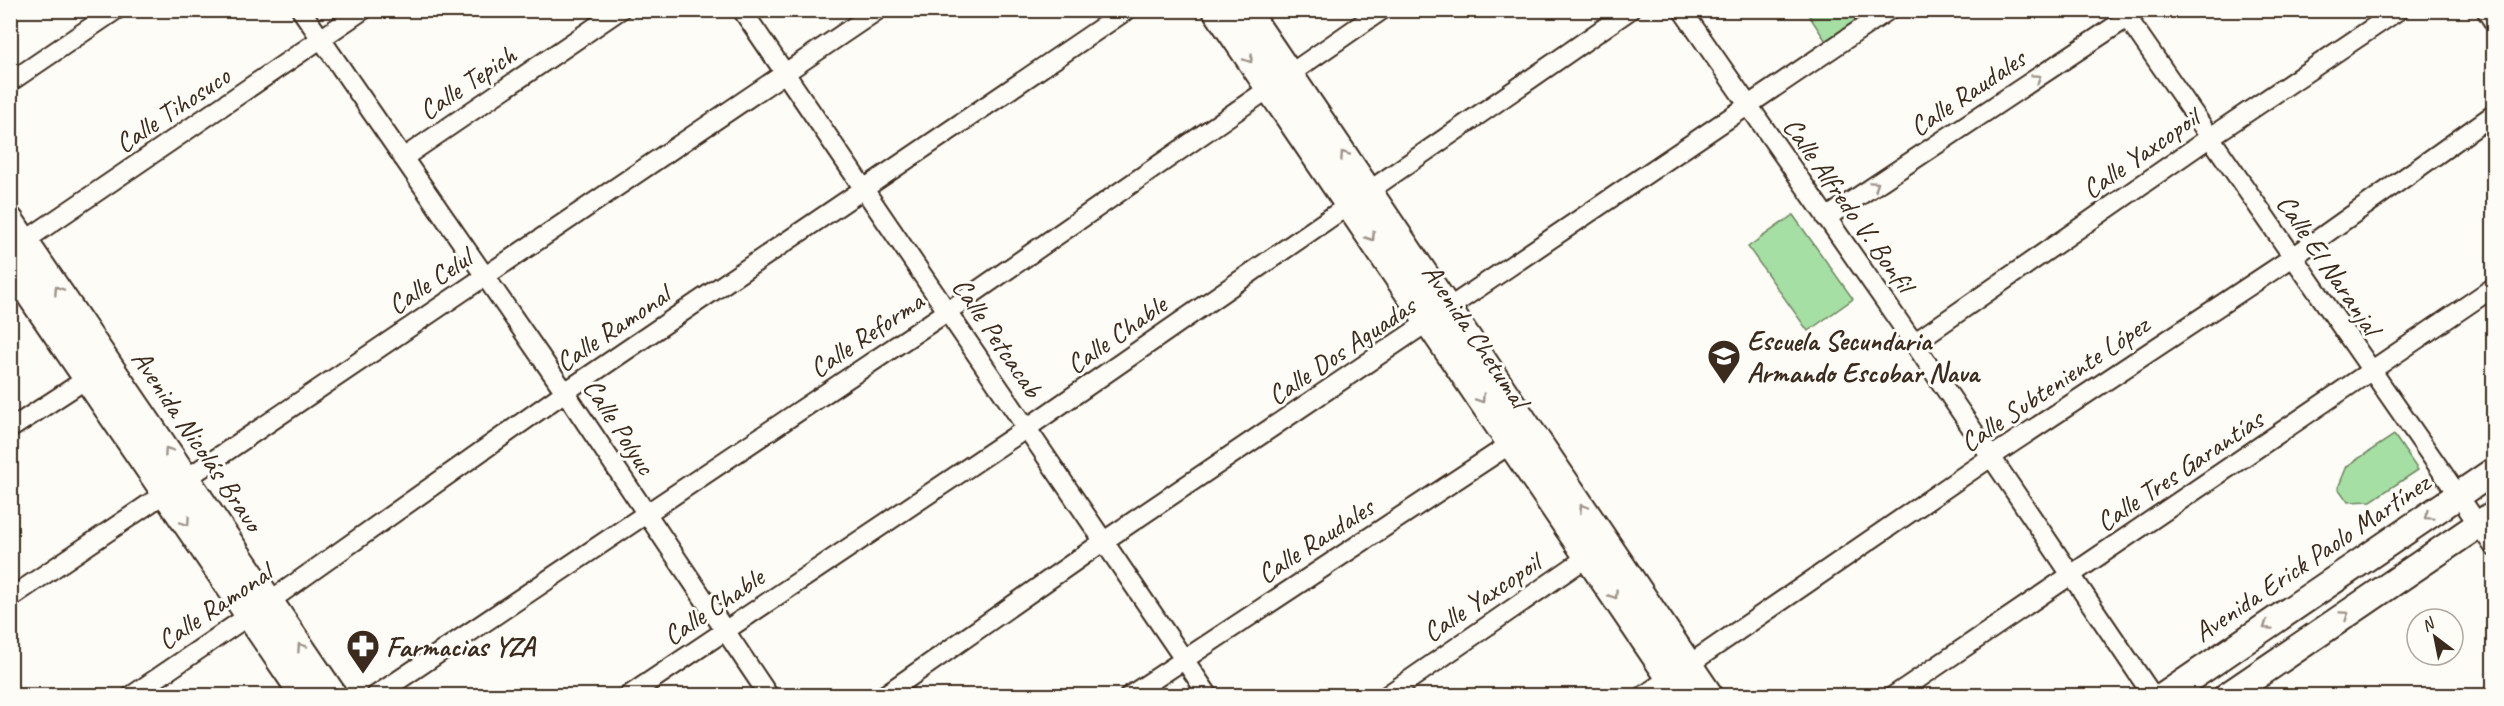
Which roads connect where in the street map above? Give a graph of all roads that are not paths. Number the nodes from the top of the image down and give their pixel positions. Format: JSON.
{"nodes":[{"id":1,"x":116,"y":10,"type":"edge"},
{"id":2,"x":301,"y":10,"type":"edge"},
{"id":3,"x":363,"y":10,"type":"edge"},
{"id":4,"x":620,"y":10,"type":"edge"},
{"id":5,"x":742,"y":10,"type":"edge"},
{"id":6,"x":878,"y":10,"type":"edge"},
{"id":7,"x":1127,"y":10,"type":"edge"},
{"id":8,"x":1216,"y":10,"type":"edge"},
{"id":9,"x":1246,"y":10,"type":"edge"},
{"id":10,"x":1382,"y":10,"type":"edge"},
{"id":11,"x":1630,"y":10,"type":"edge"},
{"id":12,"x":1682,"y":10,"type":"edge"},
{"id":13,"x":1889,"y":10,"type":"edge"},
{"id":14,"x":2399,"y":10,"type":"edge"},
{"id":15,"x":2486,"y":10,"type":"edge"},
{"id":16,"x":2129,"y":13,"type":"edge"},
{"id":17,"x":2493,"y":23,"type":"edge"},
{"id":18,"x":321,"y":39,"type":"junction"},
{"id":19,"x":786,"y":73,"type":"junction"},
{"id":20,"x":1280,"y":81,"type":"junction"},
{"id":21,"x":10,"y":82,"type":"edge"},
{"id":22,"x":1748,"y":108,"type":"junction"},
{"id":23,"x":2493,"y":114,"type":"edge"},
{"id":24,"x":2209,"y":138,"type":"junction"},
{"id":25,"x":403,"y":158,"type":"junction"},
{"id":26,"x":864,"y":189,"type":"junction"},
{"id":27,"x":1359,"y":199,"type":"junction"},
{"id":28,"x":1826,"y":218,"type":"junction"},
{"id":29,"x":10,"y":220,"type":"edge"},
{"id":30,"x":18,"y":246,"type":"edge"},
{"id":31,"x":2293,"y":257,"type":"junction"},
{"id":32,"x":10,"y":266,"type":"edge"},
{"id":33,"x":484,"y":275,"type":"junction"},
{"id":34,"x":2493,"y":287,"type":"edge"},
{"id":35,"x":948,"y":311,"type":"junction"},
{"id":36,"x":1439,"y":316,"type":"junction"},
{"id":37,"x":1914,"y":344,"type":"junction"},
{"id":38,"x":108,"y":364,"type":"junction"},
{"id":39,"x":2370,"y":372,"type":"junction"},
{"id":40,"x":87,"y":378,"type":"junction"},
{"id":41,"x":565,"y":392,"type":"junction"},
{"id":42,"x":1027,"y":428,"type":"junction"},
{"id":43,"x":10,"y":429,"type":"edge"},
{"id":44,"x":1521,"y":437,"type":"junction"},
{"id":45,"x":1991,"y":457,"type":"junction"},
{"id":46,"x":2493,"y":471,"type":"edge"},
{"id":47,"x":188,"y":480,"type":"junction"},
{"id":48,"x":166,"y":493,"type":"junction"},
{"id":49,"x":2457,"y":496,"type":"junction"},
{"id":50,"x":645,"y":514,"type":"junction"},
{"id":51,"x":2485,"y":520,"type":"edge"},
{"id":52,"x":1104,"y":541,"type":"junction"},
{"id":53,"x":2493,"y":547,"type":"edge"},
{"id":54,"x":1597,"y":550,"type":"junction"},
{"id":55,"x":2071,"y":575,"type":"junction"},
{"id":56,"x":10,"y":598,"type":"edge"},
{"id":57,"x":270,"y":601,"type":"junction"},
{"id":58,"x":249,"y":615,"type":"junction"},
{"id":59,"x":724,"y":631,"type":"junction"},
{"id":60,"x":1184,"y":658,"type":"junction"},
{"id":61,"x":1681,"y":679,"type":"edge"},
{"id":62,"x":131,"y":696,"type":"edge"},
{"id":63,"x":304,"y":696,"type":"edge"},
{"id":64,"x":334,"y":696,"type":"edge"},
{"id":65,"x":375,"y":696,"type":"edge"},
{"id":66,"x":628,"y":696,"type":"edge"},
{"id":67,"x":769,"y":696,"type":"edge"},
{"id":68,"x":883,"y":696,"type":"edge"},
{"id":69,"x":1129,"y":696,"type":"edge"},
{"id":70,"x":1209,"y":696,"type":"edge"},
{"id":71,"x":1386,"y":696,"type":"edge"},
{"id":72,"x":1643,"y":696,"type":"edge"},
{"id":73,"x":1710,"y":696,"type":"edge"},
{"id":74,"x":1893,"y":696,"type":"edge"},
{"id":75,"x":2153,"y":696,"type":"edge"},
{"id":76,"x":2164,"y":696,"type":"edge"},
{"id":77,"x":2227,"y":696,"type":"edge"}],
"edges":[{"from":1,"to":21,"type":"street"},
{"from":2,"to":18,"type":"street","name":"Calle Polyuc"},
{"from":3,"to":18,"type":"street","name":"Calle Tihosuco"},
{"from":4,"to":25,"type":"street","name":"Calle Tepich"},
{"from":5,"to":19,"type":"street","name":"Calle Petcacab"},
{"from":6,"to":19,"type":"street","name":"Calle Celul"},
{"from":7,"to":26,"type":"street","name":"Calle Ramonal"},
{"from":8,"to":20,"type":"main road","name":"Avenida Chetumal","one_way":true},
{"from":9,"to":20,"type":"main road","name":"Avenida Chetumal"},
{"from":10,"to":20,"type":"street","name":"Calle Reforma"},
{"from":11,"to":27,"type":"street","name":"Calle Chable"},
{"from":12,"to":22,"type":"street","name":"Calle Alfredo V. Bonfil"},
{"from":13,"to":22,"type":"street","name":"Calle Dos Aguadas"},
{"from":14,"to":24,"type":"street","name":"Calle Yaxcopoil"},
{"from":15,"to":17,"type":"street"},
{"from":16,"to":24,"type":"street","name":"Calle El Naranjal"},
{"from":28,"to":16,"type":"street","name":"Calle Raudales","one_way":true},
{"from":18,"to":25,"type":"street","name":"Calle Polyuc"},
{"from":18,"to":30,"type":"street","name":"Calle Tihosuco"},
{"from":19,"to":26,"type":"street","name":"Calle Petcacab"},
{"from":19,"to":33,"type":"street","name":"Calle Celul"},
{"from":20,"to":27,"type":"main road","name":"Avenida Chetumal"},
{"from":20,"to":35,"type":"street","name":"Calle Reforma"},
{"from":22,"to":28,"type":"street","name":"Calle Alfredo V. Bonfil"},
{"from":22,"to":36,"type":"street","name":"Calle Dos Aguadas"},
{"from":23,"to":31,"type":"street","name":"Calle Subteniente López"},
{"from":24,"to":31,"type":"street","name":"Calle El Naranjal"},
{"from":24,"to":37,"type":"street","name":"Calle Yaxcopoil"},
{"from":25,"to":33,"type":"street","name":"Calle Polyuc"},
{"from":26,"to":35,"type":"street","name":"Calle Petcacab"},
{"from":26,"to":41,"type":"street","name":"Calle Ramonal"},
{"from":27,"to":36,"type":"main road","name":"Avenida Chetumal"},
{"from":27,"to":42,"type":"street","name":"Calle Chable"},
{"from":28,"to":37,"type":"street","name":"Calle Alfredo V. Bonfil"},
{"from":29,"to":30,"type":"main road","name":"Avenida Nicolás Bravo"},
{"from":38,"to":30,"type":"main road","name":"Avenida Nicolás Bravo","one_way":true},
{"from":31,"to":39,"type":"street","name":"Calle El Naranjal"},
{"from":31,"to":45,"type":"street","name":"Calle Subteniente López"},
{"from":32,"to":40,"type":"main road","name":"Avenida Nicolás Bravo"},
{"from":33,"to":41,"type":"street","name":"Calle Polyuc"},
{"from":33,"to":47,"type":"street","name":"Calle Celul"},
{"from":34,"to":39,"type":"street","name":"Calle Tres Garantías"},
{"from":35,"to":42,"type":"street","name":"Calle Petcacab"},
{"from":35,"to":50,"type":"street","name":"Calle Reforma"},
{"from":36,"to":44,"type":"main road","name":"Avenida Chetumal"},
{"from":36,"to":52,"type":"street","name":"Calle Dos Aguadas"},
{"from":37,"to":45,"type":"street","name":"Calle Alfredo V. Bonfil"},
{"from":38,"to":40,"type":"street"},
{"from":47,"to":38,"type":"main road","name":"Avenida Nicolás Bravo","one_way":true},
{"from":39,"to":49,"type":"street","name":"Calle El Naranjal"},
{"from":39,"to":55,"type":"street","name":"Calle Tres Garantías"},
{"from":40,"to":43,"type":"street"},
{"from":40,"to":48,"type":"main road","name":"Avenida Nicolás Bravo"},
{"from":41,"to":50,"type":"street","name":"Calle Polyuc"},
{"from":41,"to":57,"type":"street","name":"Calle Ramonal"},
{"from":42,"to":52,"type":"street","name":"Calle Petcacab"},
{"from":42,"to":59,"type":"street","name":"Calle Chable"},
{"from":44,"to":54,"type":"main road","name":"Avenida Chetumal"},
{"from":44,"to":60,"type":"street","name":"Calle Raudales"},
{"from":45,"to":55,"type":"street","name":"Calle Alfredo V. Bonfil"},
{"from":45,"to":61,"type":"street","name":"Calle Subteniente López"},
{"from":46,"to":49,"type":"main road","name":"Avenida Erick Paolo Martínez"},
{"from":47,"to":48,"type":"street","name":"Calle Celul"},
{"from":47,"to":57,"type":"main road","name":"Avenida Nicolás Bravo"},
{"from":48,"to":56,"type":"street","name":"Calle Celul"},
{"from":48,"to":58,"type":"main road","name":"Avenida Nicolás Bravo","one_way":true},
{"from":49,"to":51,"type":"street","name":"Calle El Naranjal"},
{"from":49,"to":76,"type":"main road","name":"Avenida Erick Paolo Martínez","one_way":true},
{"from":50,"to":59,"type":"street","name":"Calle Polyuc"},
{"from":50,"to":65,"type":"street","name":"Calle Reforma"},
{"from":51,"to":53,"type":"street","name":"Calle El Naranjal"},
{"from":77,"to":51,"type":"main road","one_way":true},
{"from":52,"to":60,"type":"street","name":"Calle Petcacab"},
{"from":52,"to":68,"type":"street","name":"Calle Dos Aguadas"},
{"from":54,"to":61,"type":"main road","name":"Avenida Chetumal"},
{"from":54,"to":71,"type":"street","name":"Calle Yaxcopoil"},
{"from":55,"to":74,"type":"street","name":"Calle Tres Garantías"},
{"from":55,"to":75,"type":"street","name":"Calle Alfredo V. Bonfil"},
{"from":57,"to":58,"type":"street","name":"Calle Ramonal"},
{"from":64,"to":57,"type":"main road","name":"Avenida Nicolás Bravo","one_way":true},
{"from":58,"to":62,"type":"street","name":"Calle Ramonal"},
{"from":58,"to":63,"type":"main road","name":"Avenida Nicolás Bravo"},
{"from":59,"to":66,"type":"street","name":"Calle Chable"},
{"from":59,"to":67,"type":"street","name":"Calle Polyuc"},
{"from":60,"to":69,"type":"street","name":"Calle Raudales"},
{"from":60,"to":70,"type":"street","name":"Calle Petcacab"},
{"from":61,"to":72,"type":"street","name":"Calle Subteniente López"},
{"from":61,"to":73,"type":"main road","name":"Avenida Chetumal"}]}
